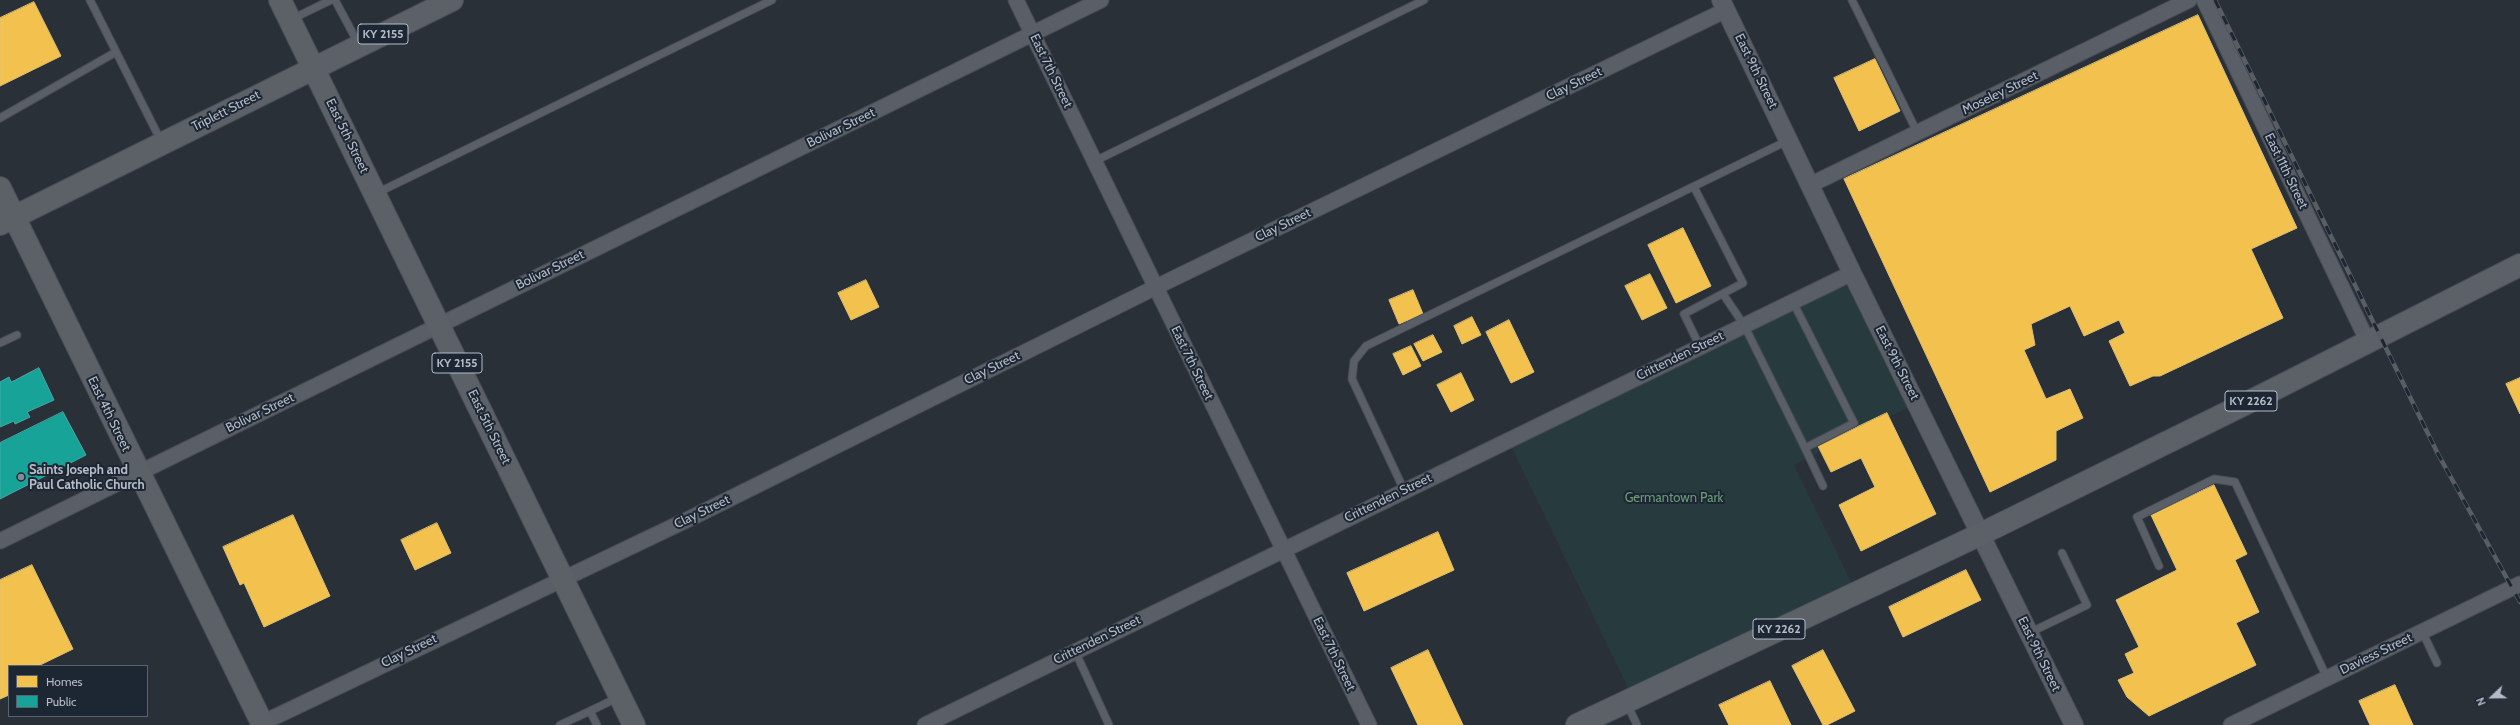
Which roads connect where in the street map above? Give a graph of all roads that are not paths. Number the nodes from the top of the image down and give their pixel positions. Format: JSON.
{"nodes":[{"id":1,"x":90,"y":0,"type":"edge"},
{"id":2,"x":280,"y":0,"type":"edge"},
{"id":3,"x":331,"y":0,"type":"edge"},
{"id":4,"x":335,"y":0,"type":"edge"},
{"id":5,"x":452,"y":0,"type":"edge"},
{"id":6,"x":772,"y":0,"type":"edge"},
{"id":7,"x":1016,"y":0,"type":"edge"},
{"id":8,"x":1101,"y":0,"type":"edge"},
{"id":9,"x":1424,"y":0,"type":"edge"},
{"id":10,"x":1852,"y":0,"type":"edge"},
{"id":11,"x":2189,"y":0,"type":"edge"},
{"id":12,"x":2204,"y":0,"type":"edge"},
{"id":13,"x":1724,"y":5,"type":"edge"},
{"id":14,"x":290,"y":20,"type":"junction"},
{"id":15,"x":1033,"y":34,"type":"junction"},
{"id":16,"x":360,"y":45,"type":"junction"},
{"id":17,"x":116,"y":52,"type":"junction"},
{"id":18,"x":313,"y":68,"type":"junction"},
{"id":19,"x":0,"y":118,"type":"edge"},
{"id":20,"x":1919,"y":134,"type":"junction"},
{"id":21,"x":1789,"y":140,"type":"junction"},
{"id":22,"x":162,"y":143,"type":"junction"},
{"id":23,"x":1095,"y":161,"type":"junction"},
{"id":24,"x":1810,"y":185,"type":"junction"},
{"id":25,"x":1694,"y":187,"type":"junction"},
{"id":26,"x":0,"y":188,"type":"edge"},
{"id":27,"x":375,"y":194,"type":"junction"},
{"id":28,"x":7,"y":220,"type":"edge"},
{"id":29,"x":2520,"y":265,"type":"edge"},
{"id":30,"x":1852,"y":273,"type":"junction"},
{"id":31,"x":1156,"y":287,"type":"junction"},
{"id":32,"x":1723,"y":294,"type":"junction"},
{"id":33,"x":1793,"y":302,"type":"junction"},
{"id":34,"x":439,"y":325,"type":"junction"},
{"id":35,"x":1744,"y":325,"type":"junction"},
{"id":36,"x":17,"y":335,"type":"dead end"},
{"id":37,"x":2368,"y":342,"type":"junction"},
{"id":38,"x":0,"y":343,"type":"edge"},
{"id":39,"x":1700,"y":347,"type":"junction"},
{"id":40,"x":1805,"y":448,"type":"junction"},
{"id":41,"x":139,"y":474,"type":"junction"},
{"id":42,"x":1823,"y":486,"type":"dead end"},
{"id":43,"x":1404,"y":490,"type":"junction"},
{"id":44,"x":1981,"y":534,"type":"junction"},
{"id":45,"x":0,"y":541,"type":"edge"},
{"id":46,"x":1282,"y":550,"type":"junction"},
{"id":47,"x":2062,"y":553,"type":"dead end"},
{"id":48,"x":2159,"y":566,"type":"dead end"},
{"id":49,"x":562,"y":578,"type":"junction"},
{"id":50,"x":2520,"y":584,"type":"edge"},
{"id":51,"x":2422,"y":631,"type":"junction"},
{"id":52,"x":2029,"y":633,"type":"junction"},
{"id":53,"x":1075,"y":651,"type":"junction"},
{"id":54,"x":2437,"y":663,"type":"dead end"},
{"id":55,"x":2327,"y":678,"type":"junction"},
{"id":56,"x":620,"y":696,"type":"junction"},
{"id":57,"x":1626,"y":701,"type":"junction"},
{"id":58,"x":590,"y":711,"type":"junction"},
{"id":59,"x":261,"y":724,"type":"edge"},
{"id":60,"x":560,"y":725,"type":"edge"},
{"id":61,"x":597,"y":725,"type":"edge"},
{"id":62,"x":634,"y":725,"type":"edge"},
{"id":63,"x":925,"y":725,"type":"edge"},
{"id":64,"x":1109,"y":725,"type":"edge"},
{"id":65,"x":1369,"y":725,"type":"edge"},
{"id":66,"x":1577,"y":725,"type":"edge"},
{"id":67,"x":1637,"y":725,"type":"edge"},
{"id":68,"x":2074,"y":725,"type":"edge"},
{"id":69,"x":2231,"y":725,"type":"edge"}],
"edges":[{"from":1,"to":17,"type":"lane"},
{"from":2,"to":14,"type":"main road","name":"East 5th Street","number":"KY 2155"},
{"from":3,"to":14,"type":"lane"},
{"from":4,"to":16,"type":"lane"},
{"from":5,"to":16,"type":"main road","name":"Triplett Street","number":"KY 2155"},
{"from":6,"to":27,"type":"lane"},
{"from":7,"to":15,"type":"street","name":"East 7th Street"},
{"from":8,"to":15,"type":"street","name":"Bolivar Street"},
{"from":9,"to":23,"type":"lane"},
{"from":10,"to":20,"type":"lane"},
{"from":11,"to":20,"type":"street","name":"Moseley Street"},
{"from":12,"to":37,"type":"street","name":"East 11th Street"},
{"from":13,"to":21,"type":"street","name":"East 9th Street"},
{"from":13,"to":31,"type":"street","name":"Clay Street"},
{"from":14,"to":18,"type":"main road","name":"East 5th Street","number":"KY 2155"},
{"from":15,"to":23,"type":"street","name":"East 7th Street"},
{"from":15,"to":34,"type":"street","name":"Bolivar Street"},
{"from":16,"to":18,"type":"main road","name":"Triplett Street","number":"KY 2155"},
{"from":17,"to":19,"type":"lane"},
{"from":17,"to":22,"type":"lane"},
{"from":18,"to":22,"type":"main road","name":"Triplett Street"},
{"from":18,"to":27,"type":"main road","name":"East 5th Street","number":"KY 2155"},
{"from":20,"to":24,"type":"street","name":"Moseley Street"},
{"from":21,"to":24,"type":"street","name":"East 9th Street"},
{"from":21,"to":25,"type":"lane"},
{"from":22,"to":28,"type":"main road","name":"Triplett Street"},
{"from":23,"to":31,"type":"street","name":"East 7th Street"},
{"from":24,"to":30,"type":"street","name":"East 9th Street"},
{"from":25,"to":32,"type":"lane"},
{"from":25,"to":43,"type":"lane"},
{"from":26,"to":28,"type":"main road","name":"East 4th Street"},
{"from":27,"to":34,"type":"main road","name":"East 5th Street","number":"KY 2155"},
{"from":28,"to":41,"type":"main road","name":"East 4th Street"},
{"from":29,"to":37,"type":"main road","number":"KY 2262"},
{"from":30,"to":33,"type":"street","name":"Crittenden Street"},
{"from":30,"to":44,"type":"street","name":"East 9th Street"},
{"from":31,"to":46,"type":"street","name":"East 7th Street"},
{"from":31,"to":49,"type":"street","name":"Clay Street"},
{"from":32,"to":35,"type":"lane"},
{"from":32,"to":39,"type":"lane"},
{"from":33,"to":35,"type":"street","name":"Crittenden Street"},
{"from":33,"to":40,"type":"lane"},
{"from":34,"to":41,"type":"street","name":"Bolivar Street"},
{"from":34,"to":49,"type":"main road","name":"East 5th Street","number":"KY 2155"},
{"from":35,"to":39,"type":"street","name":"Crittenden Street"},
{"from":35,"to":40,"type":"lane"},
{"from":36,"to":38,"type":"lane"},
{"from":37,"to":44,"type":"main road","number":"KY 2262"},
{"from":39,"to":43,"type":"street","name":"Crittenden Street"},
{"from":40,"to":42,"type":"lane"},
{"from":41,"to":45,"type":"street","name":"Bolivar Street"},
{"from":41,"to":59,"type":"main road","name":"East 4th Street"},
{"from":43,"to":46,"type":"street","name":"Crittenden Street"},
{"from":44,"to":52,"type":"street","name":"East 9th Street"},
{"from":44,"to":57,"type":"main road","number":"KY 2262"},
{"from":46,"to":53,"type":"street","name":"Crittenden Street"},
{"from":46,"to":65,"type":"street","name":"East 7th Street"},
{"from":47,"to":52,"type":"lane"},
{"from":48,"to":55,"type":"lane"},
{"from":49,"to":56,"type":"main road","name":"East 5th Street","number":"KY 2155"},
{"from":49,"to":59,"type":"street","name":"Clay Street"},
{"from":50,"to":51,"type":"street","name":"Daviess Street"},
{"from":51,"to":54,"type":"lane"},
{"from":51,"to":55,"type":"street","name":"Daviess Street"},
{"from":52,"to":68,"type":"street","name":"East 9th Street"},
{"from":53,"to":63,"type":"street","name":"Crittenden Street"},
{"from":53,"to":64,"type":"lane"},
{"from":55,"to":69,"type":"street","name":"Daviess Street"},
{"from":56,"to":58,"type":"lane"},
{"from":56,"to":62,"type":"main road","name":"East 5th Street","number":"KY 2155"},
{"from":57,"to":66,"type":"main road","number":"KY 2262"},
{"from":57,"to":67,"type":"lane"},
{"from":58,"to":60,"type":"lane"},
{"from":58,"to":61,"type":"lane"}]}
